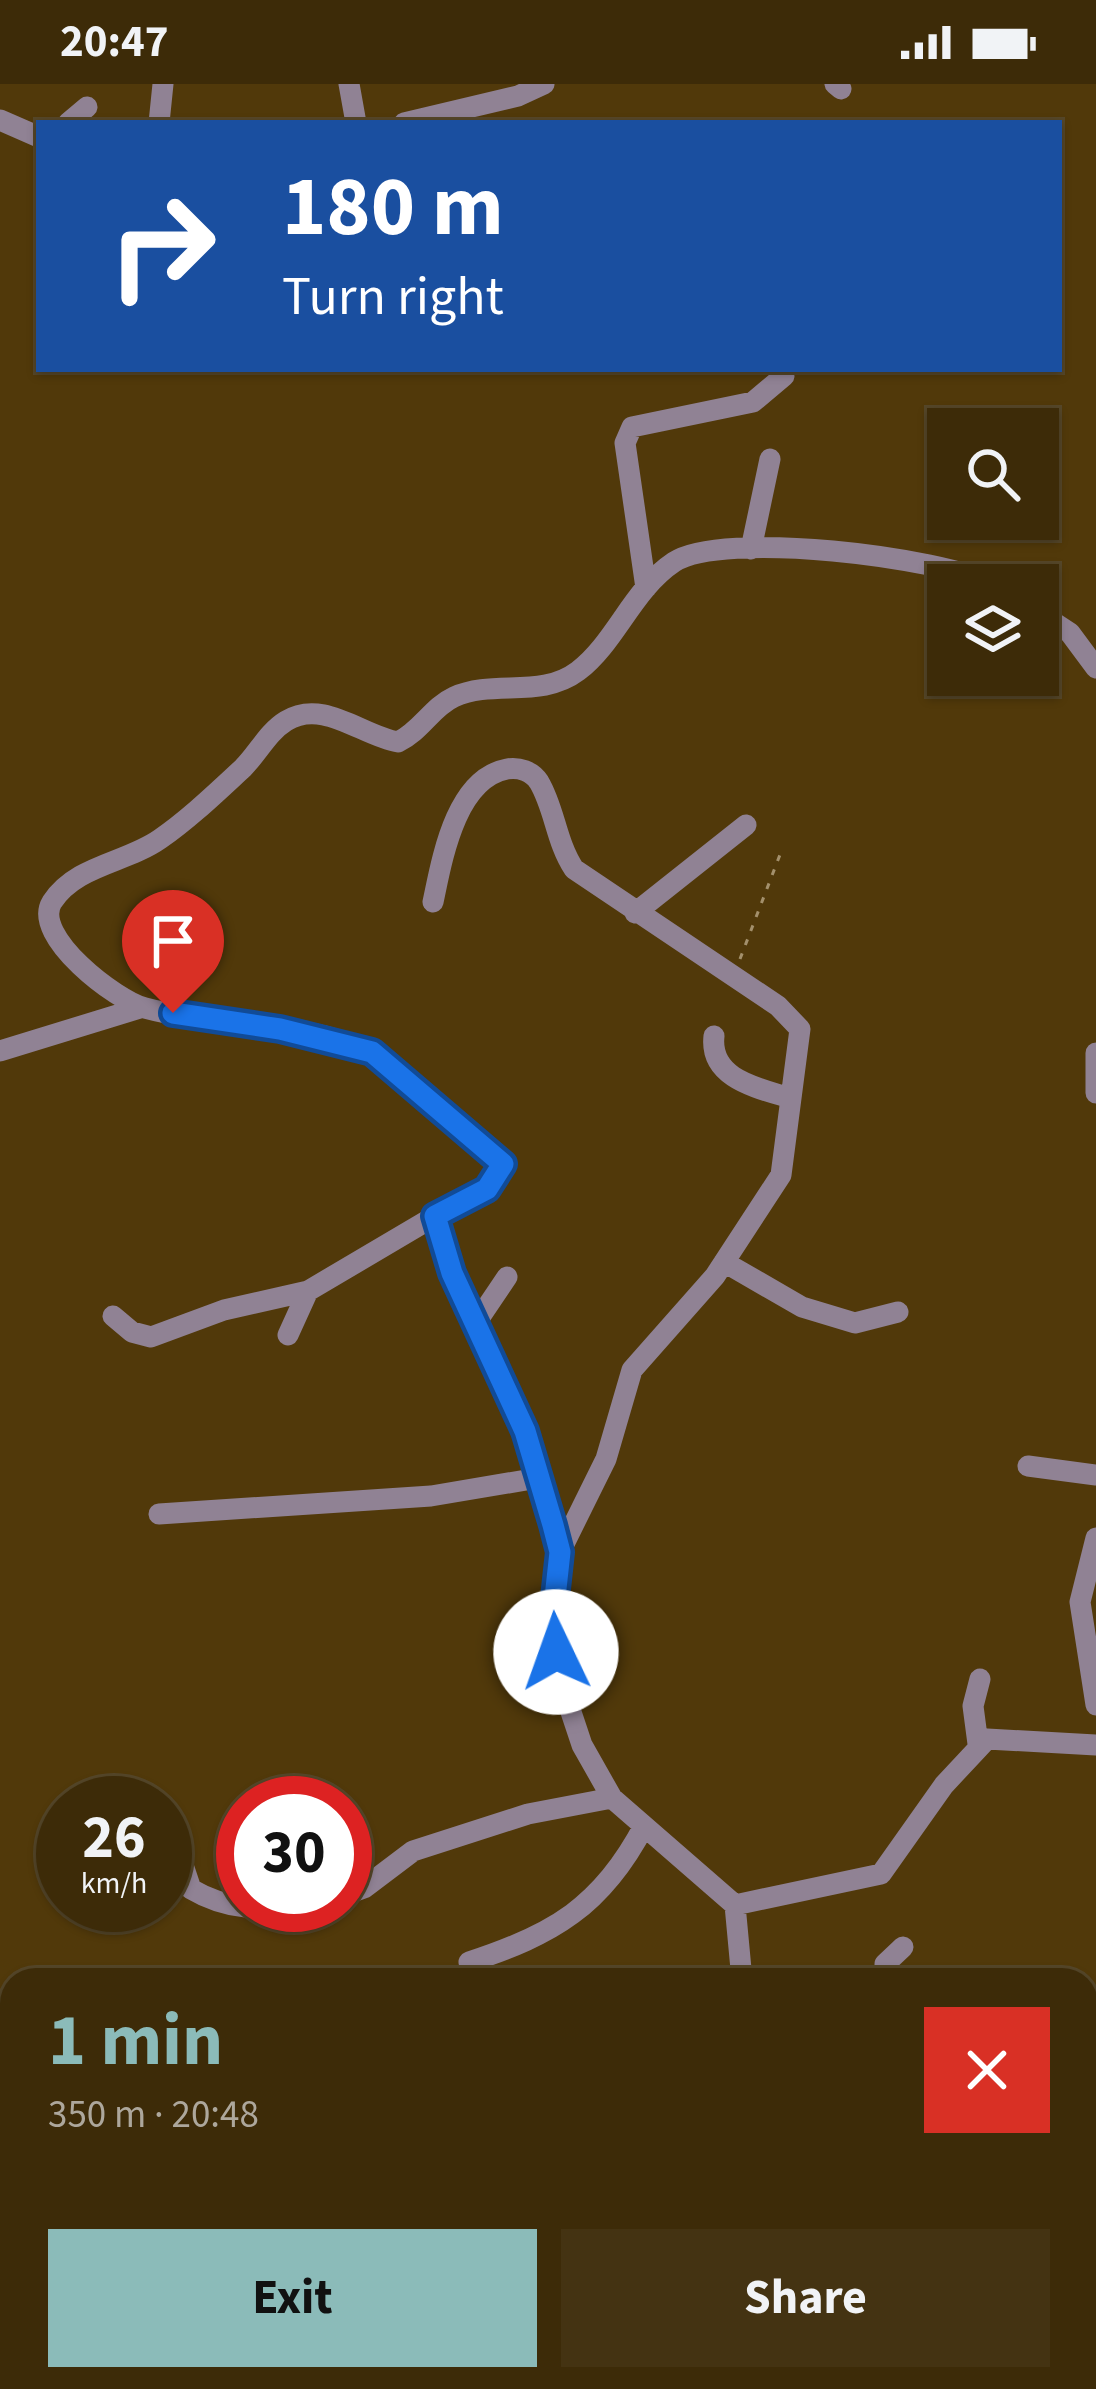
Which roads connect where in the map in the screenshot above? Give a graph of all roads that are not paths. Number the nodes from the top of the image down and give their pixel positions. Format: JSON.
{"nodes":[{"id":1,"x":163,"y":84,"type":"edge"},
{"id":2,"x":349,"y":84,"type":"edge"},
{"id":3,"x":544,"y":84,"type":"edge"},
{"id":4,"x":502,"y":92,"type":"edge"},
{"id":5,"x":88,"y":107,"type":"dead end"},
{"id":6,"x":0,"y":120,"type":"edge"},
{"id":7,"x":72,"y":120,"type":"edge"},
{"id":8,"x":159,"y":120,"type":"edge"},
{"id":9,"x":355,"y":120,"type":"edge"},
{"id":10,"x":413,"y":120,"type":"edge"},
{"id":11,"x":36,"y":136,"type":"edge"},
{"id":12,"x":784,"y":376,"type":"dead end"},
{"id":13,"x":770,"y":459,"type":"dead end"},
{"id":14,"x":752,"y":549,"type":"junction"},
{"id":15,"x":927,"y":565,"type":"edge"},
{"id":16,"x":646,"y":588,"type":"junction"},
{"id":17,"x":1059,"y":626,"type":"edge"},
{"id":18,"x":1088,"y":642,"type":"edge"},
{"id":19,"x":1096,"y":668,"type":"edge"},
{"id":20,"x":746,"y":825,"type":"dead end"},
{"id":21,"x":433,"y":902,"type":"dead end"},
{"id":22,"x":634,"y":913,"type":"junction"},
{"id":23,"x":140,"y":1007,"type":"junction"},
{"id":24,"x":715,"y":1036,"type":"dead end"},
{"id":25,"x":0,"y":1051,"type":"edge"},
{"id":26,"x":1096,"y":1053,"type":"edge"},
{"id":27,"x":1096,"y":1093,"type":"edge"},
{"id":28,"x":790,"y":1098,"type":"junction"},
{"id":29,"x":435,"y":1216,"type":"junction"},
{"id":30,"x":724,"y":1262,"type":"junction"},
{"id":31,"x":506,"y":1277,"type":"dead end"},
{"id":32,"x":308,"y":1291,"type":"junction"},
{"id":33,"x":898,"y":1312,"type":"dead end"},
{"id":34,"x":113,"y":1316,"type":"dead end"},
{"id":35,"x":476,"y":1323,"type":"junction"},
{"id":36,"x":288,"y":1335,"type":"dead end"},
{"id":37,"x":1028,"y":1466,"type":"dead end"},
{"id":38,"x":1096,"y":1475,"type":"edge"},
{"id":39,"x":538,"y":1478,"type":"junction"},
{"id":40,"x":159,"y":1514,"type":"dead end"},
{"id":41,"x":1096,"y":1538,"type":"edge"},
{"id":42,"x":560,"y":1552,"type":"junction"},
{"id":43,"x":980,"y":1679,"type":"dead end"},
{"id":44,"x":1096,"y":1705,"type":"edge"},
{"id":45,"x":979,"y":1744,"type":"junction"},
{"id":46,"x":1096,"y":1744,"type":"edge"},
{"id":47,"x":612,"y":1798,"type":"junction"},
{"id":48,"x":644,"y":1826,"type":"junction"},
{"id":49,"x":372,"y":1882,"type":"edge"},
{"id":50,"x":735,"y":1905,"type":"junction"},
{"id":51,"x":903,"y":1947,"type":"dead end"},
{"id":52,"x":469,"y":1962,"type":"dead end"},
{"id":53,"x":741,"y":1968,"type":"edge"},
{"id":54,"x":885,"y":1968,"type":"edge"}],
"edges":[{"from":1,"to":8,"type":"street"},
{"from":2,"to":9,"type":"street"},
{"from":3,"to":4,"type":"street"},
{"from":4,"to":10,"type":"street"},
{"from":5,"to":7,"type":"street"},
{"from":6,"to":11,"type":"street"},
{"from":12,"to":16,"type":"street"},
{"from":13,"to":14,"type":"street"},
{"from":14,"to":15,"type":"street"},
{"from":14,"to":16,"type":"street"},
{"from":16,"to":23,"type":"street"},
{"from":17,"to":18,"type":"street"},
{"from":18,"to":19,"type":"street"},
{"from":20,"to":22,"type":"street"},
{"from":21,"to":22,"type":"street"},
{"from":22,"to":28,"type":"street"},
{"from":23,"to":25,"type":"street"},
{"from":23,"to":29,"type":"street"},
{"from":24,"to":28,"type":"street"},
{"from":26,"to":27,"type":"street"},
{"from":28,"to":30,"type":"street"},
{"from":29,"to":32,"type":"street"},
{"from":29,"to":35,"type":"street"},
{"from":30,"to":33,"type":"street"},
{"from":30,"to":42,"type":"street"},
{"from":31,"to":35,"type":"street"},
{"from":32,"to":34,"type":"street"},
{"from":32,"to":36,"type":"street"},
{"from":35,"to":39,"type":"street"},
{"from":37,"to":38,"type":"street"},
{"from":39,"to":40,"type":"street"},
{"from":39,"to":42,"type":"street"},
{"from":41,"to":44,"type":"street"},
{"from":42,"to":47,"type":"street"},
{"from":43,"to":45,"type":"street"},
{"from":45,"to":46,"type":"street"},
{"from":45,"to":50,"type":"street"},
{"from":47,"to":48,"type":"street"},
{"from":47,"to":49,"type":"street"},
{"from":48,"to":50,"type":"street"},
{"from":48,"to":52,"type":"street"},
{"from":50,"to":53,"type":"street"},
{"from":51,"to":54,"type":"street"}]}
